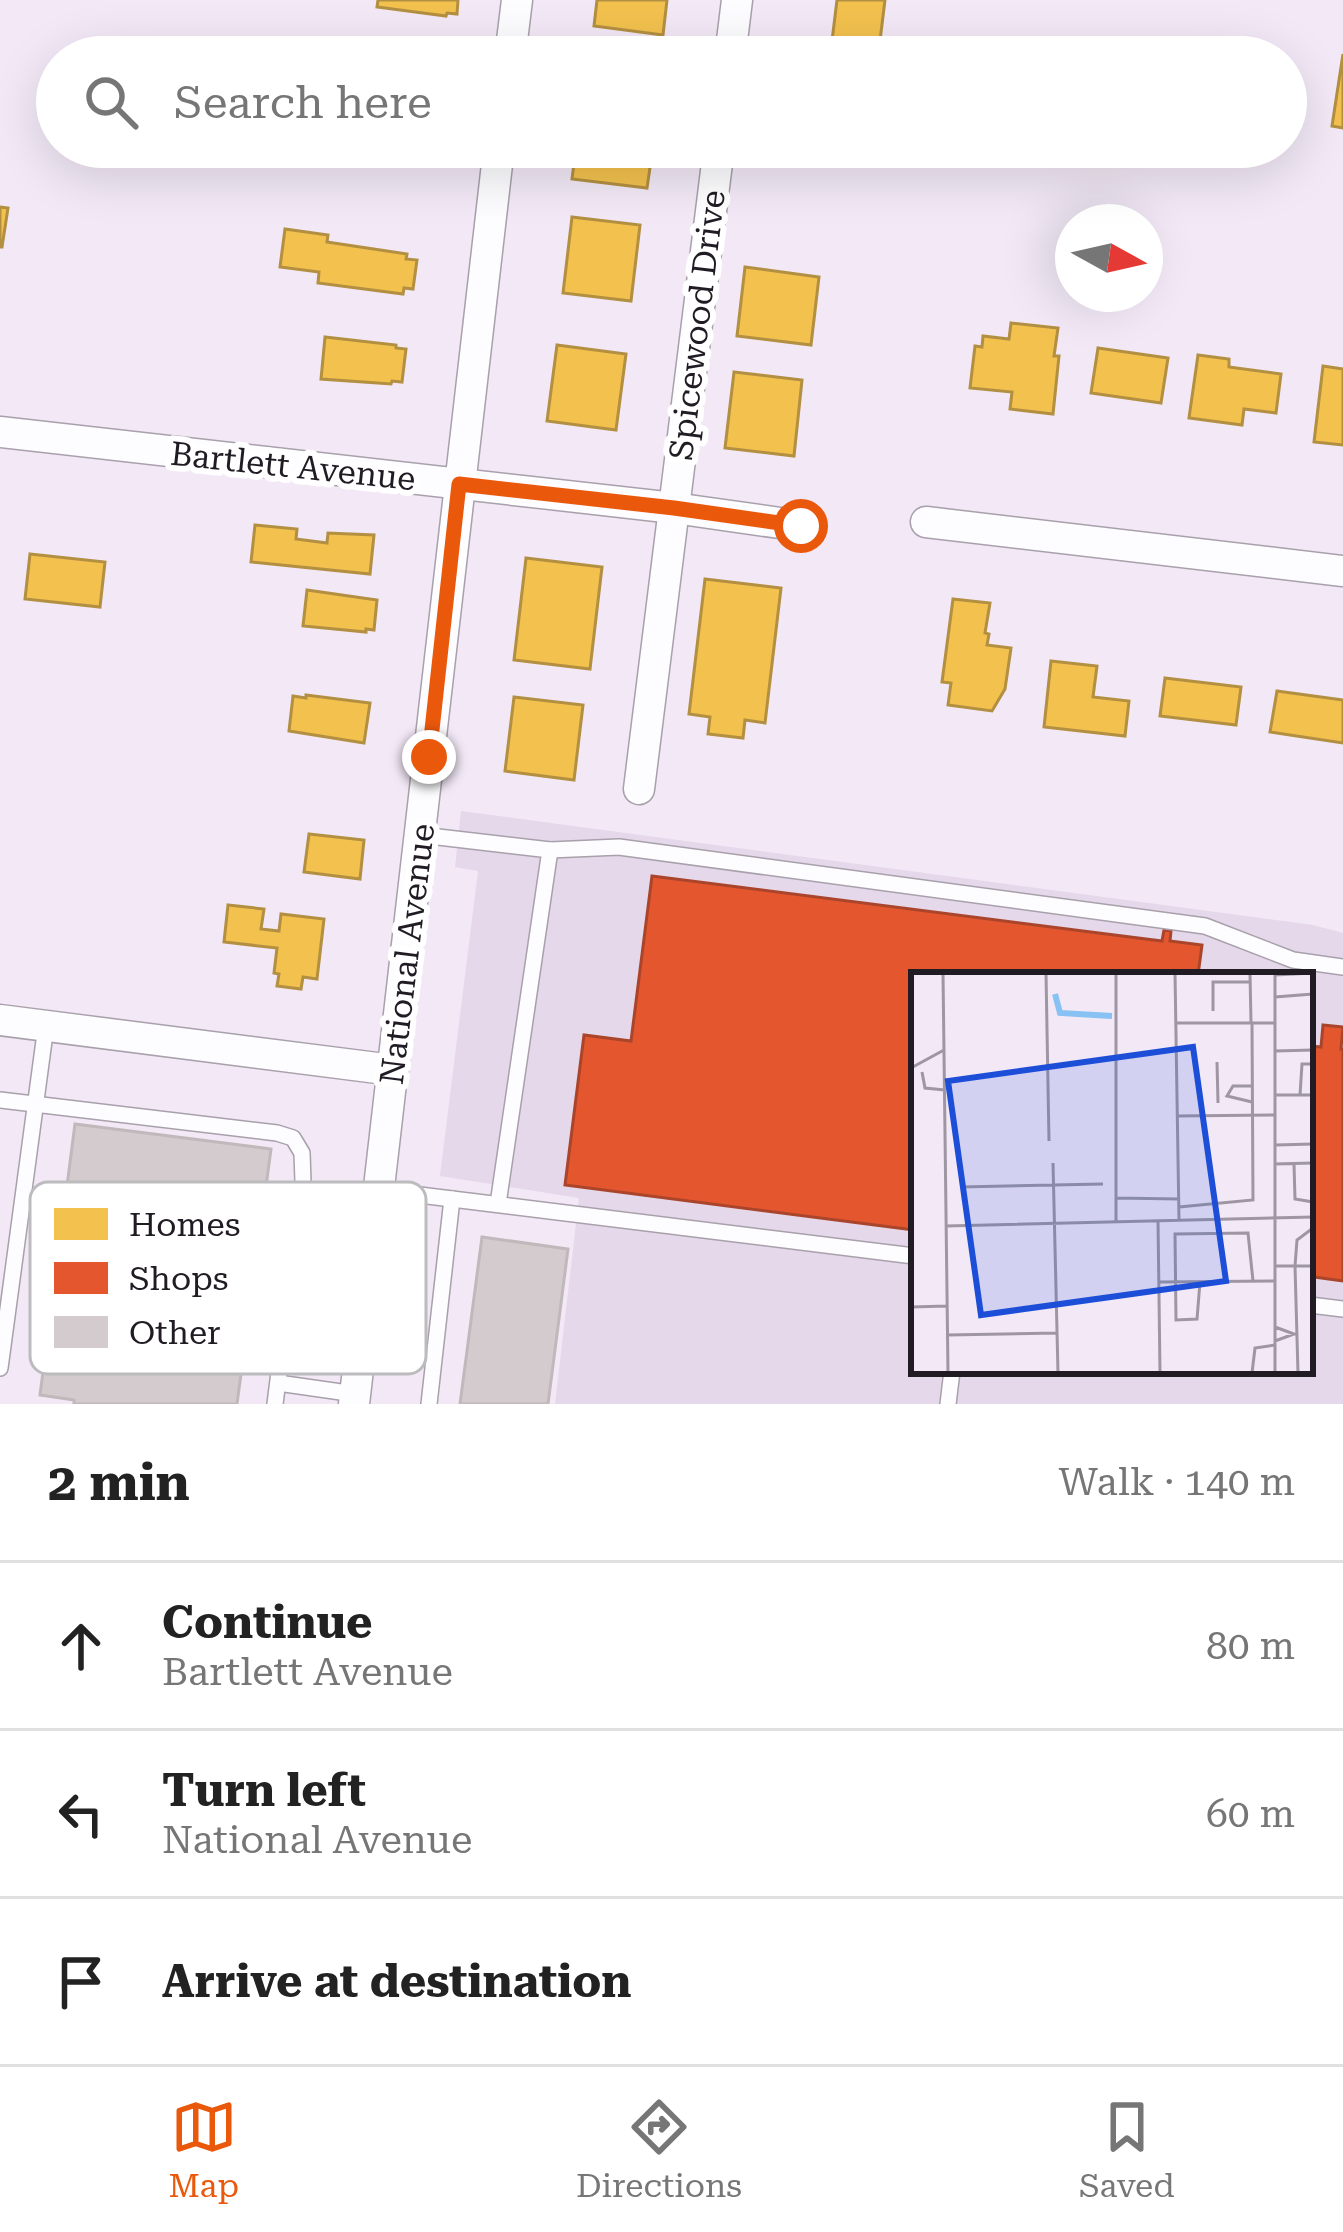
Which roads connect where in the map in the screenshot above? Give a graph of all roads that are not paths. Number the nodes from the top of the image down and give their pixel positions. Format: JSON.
{"nodes":[{"id":1,"x":517,"y":0,"type":"edge"},
{"id":2,"x":737,"y":0,"type":"edge"},
{"id":3,"x":513,"y":36,"type":"edge"},
{"id":4,"x":733,"y":36,"type":"edge"},
{"id":5,"x":497,"y":168,"type":"edge"},
{"id":6,"x":716,"y":168,"type":"edge"},
{"id":7,"x":0,"y":433,"type":"edge"},
{"id":8,"x":459,"y":484,"type":"junction"},
{"id":9,"x":674,"y":508,"type":"junction"},
{"id":10,"x":926,"y":522,"type":"dead end"},
{"id":11,"x":801,"y":526,"type":"dead end"},
{"id":12,"x":1343,"y":571,"type":"edge"},
{"id":13,"x":639,"y":789,"type":"dead end"},
{"id":14,"x":421,"y":835,"type":"junction"},
{"id":15,"x":550,"y":850,"type":"junction"},
{"id":16,"x":1343,"y":967,"type":"edge"},
{"id":17,"x":0,"y":1020,"type":"edge"},
{"id":18,"x":46,"y":1026,"type":"junction"},
{"id":19,"x":393,"y":1070,"type":"junction"},
{"id":20,"x":0,"y":1100,"type":"edge"},
{"id":21,"x":35,"y":1103,"type":"junction"},
{"id":22,"x":303,"y":1182,"type":"edge"},
{"id":23,"x":380,"y":1182,"type":"edge"},
{"id":24,"x":426,"y":1195,"type":"edge"},
{"id":25,"x":452,"y":1198,"type":"junction"},
{"id":26,"x":498,"y":1204,"type":"junction"},
{"id":27,"x":8,"y":1254,"type":"edge"},
{"id":28,"x":911,"y":1256,"type":"edge"},
{"id":29,"x":1313,"y":1305,"type":"edge"},
{"id":30,"x":1343,"y":1309,"type":"edge"},
{"id":31,"x":0,"y":1368,"type":"edge"},
{"id":32,"x":279,"y":1374,"type":"edge"},
{"id":33,"x":952,"y":1374,"type":"edge"},
{"id":34,"x":278,"y":1383,"type":"junction"},
{"id":35,"x":354,"y":1399,"type":"edge"},
{"id":36,"x":275,"y":1404,"type":"edge"},
{"id":37,"x":429,"y":1404,"type":"edge"},
{"id":38,"x":947,"y":1404,"type":"edge"}],
"edges":[{"from":1,"to":3,"type":"street"},
{"from":2,"to":4,"type":"street"},
{"from":5,"to":8,"type":"street","name":"National Avenue"},
{"from":6,"to":9,"type":"street","name":"Spicewood Drive"},
{"from":7,"to":8,"type":"street","name":"Bartlett Avenue"},
{"from":8,"to":9,"type":"street","name":"Bartlett Avenue"},
{"from":8,"to":14,"type":"street","name":"National Avenue"},
{"from":9,"to":11,"type":"street","name":"Bartlett Avenue"},
{"from":9,"to":13,"type":"street","name":"Spicewood Drive"},
{"from":10,"to":12,"type":"street"},
{"from":14,"to":15,"type":"lane"},
{"from":14,"to":19,"type":"street","name":"National Avenue"},
{"from":15,"to":16,"type":"lane"},
{"from":15,"to":26,"type":"lane"},
{"from":17,"to":18,"type":"street"},
{"from":18,"to":19,"type":"street"},
{"from":18,"to":21,"type":"lane"},
{"from":19,"to":23,"type":"street","name":"National Avenue"},
{"from":20,"to":21,"type":"lane"},
{"from":21,"to":22,"type":"lane"},
{"from":21,"to":27,"type":"lane"},
{"from":24,"to":25,"type":"lane"},
{"from":25,"to":26,"type":"lane"},
{"from":25,"to":37,"type":"lane"},
{"from":26,"to":28,"type":"lane"},
{"from":27,"to":31,"type":"lane"},
{"from":29,"to":30,"type":"lane"},
{"from":32,"to":34,"type":"lane"},
{"from":33,"to":38,"type":"lane"},
{"from":34,"to":35,"type":"lane"},
{"from":34,"to":36,"type":"lane"}]}
